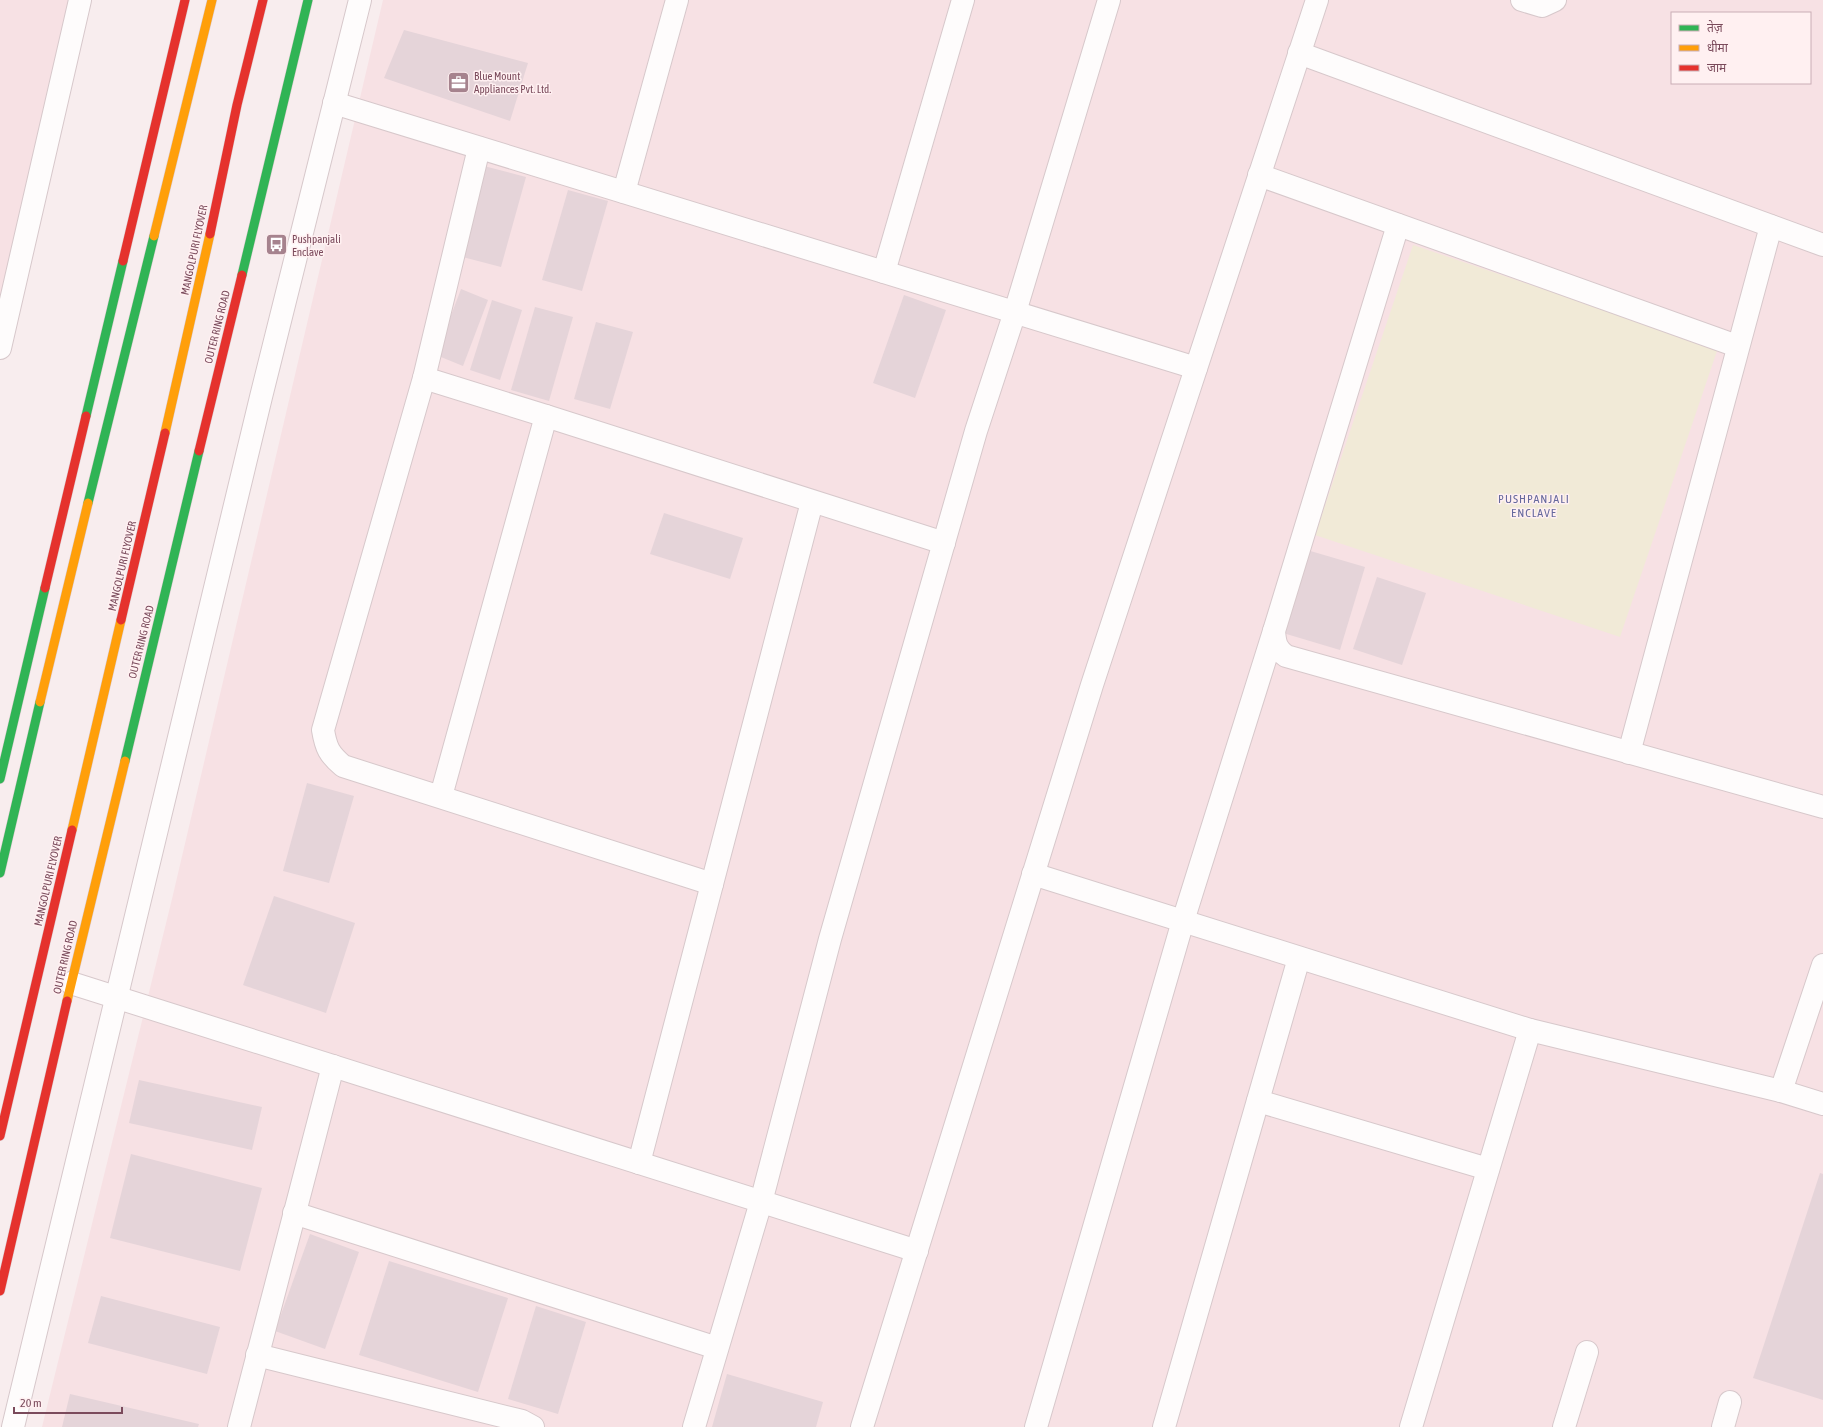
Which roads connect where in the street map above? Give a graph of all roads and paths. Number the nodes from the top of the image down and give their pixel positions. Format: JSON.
{"nodes":[{"id":1,"x":80,"y":0,"type":"edge"},
{"id":2,"x":185,"y":0,"type":"edge"},
{"id":3,"x":212,"y":0,"type":"edge"},
{"id":4,"x":263,"y":0,"type":"edge"},
{"id":5,"x":308,"y":0,"type":"edge"},
{"id":6,"x":360,"y":0,"type":"edge"},
{"id":7,"x":677,"y":0,"type":"edge"},
{"id":8,"x":963,"y":0,"type":"edge"},
{"id":9,"x":1109,"y":0,"type":"edge"},
{"id":10,"x":1317,"y":0,"type":"edge"},
{"id":11,"x":1522,"y":0,"type":"edge"},
{"id":12,"x":1555,"y":0,"type":"edge"},
{"id":13,"x":1299,"y":53,"type":"junction"},
{"id":14,"x":334,"y":103,"type":"junction"},
{"id":15,"x":479,"y":148,"type":"junction"},
{"id":16,"x":1259,"y":175,"type":"junction"},
{"id":17,"x":624,"y":192,"type":"junction"},
{"id":18,"x":1398,"y":225,"type":"junction"},
{"id":19,"x":1771,"y":226,"type":"junction"},
{"id":20,"x":1823,"y":245,"type":"edge"},
{"id":21,"x":884,"y":272,"type":"junction"},
{"id":22,"x":1015,"y":312,"type":"junction"},
{"id":23,"x":1737,"y":346,"type":"junction"},
{"id":24,"x":0,"y":348,"type":"edge"},
{"id":25,"x":1196,"y":368,"type":"junction"},
{"id":26,"x":424,"y":378,"type":"junction"},
{"id":27,"x":546,"y":416,"type":"junction"},
{"id":28,"x":812,"y":502,"type":"junction"},
{"id":29,"x":944,"y":543,"type":"junction"},
{"id":30,"x":1274,"y":631,"type":"junction"},
{"id":31,"x":1629,"y":753,"type":"junction"},
{"id":32,"x":0,"y":779,"type":"edge"},
{"id":33,"x":441,"y":796,"type":"junction"},
{"id":34,"x":1823,"y":807,"type":"edge"},
{"id":35,"x":0,"y":873,"type":"edge"},
{"id":36,"x":1033,"y":874,"type":"junction"},
{"id":37,"x":712,"y":884,"type":"junction"},
{"id":38,"x":1183,"y":921,"type":"junction"},
{"id":39,"x":1299,"y":958,"type":"junction"},
{"id":40,"x":1823,"y":965,"type":"edge"},
{"id":41,"x":71,"y":984,"type":"junction"},
{"id":42,"x":117,"y":997,"type":"junction"},
{"id":43,"x":1530,"y":1030,"type":"junction"},
{"id":44,"x":333,"y":1066,"type":"junction"},
{"id":45,"x":1781,"y":1091,"type":"junction"},
{"id":46,"x":1258,"y":1101,"type":"junction"},
{"id":47,"x":1823,"y":1104,"type":"edge"},
{"id":48,"x":0,"y":1136,"type":"edge"},
{"id":49,"x":639,"y":1163,"type":"junction"},
{"id":50,"x":1488,"y":1169,"type":"junction"},
{"id":51,"x":761,"y":1202,"type":"junction"},
{"id":52,"x":294,"y":1213,"type":"junction"},
{"id":53,"x":917,"y":1251,"type":"junction"},
{"id":54,"x":0,"y":1291,"type":"edge"},
{"id":55,"x":717,"y":1348,"type":"junction"},
{"id":56,"x":1587,"y":1352,"type":"dead end"},
{"id":57,"x":257,"y":1355,"type":"junction"},
{"id":58,"x":1730,"y":1402,"type":"dead end"},
{"id":59,"x":13,"y":1427,"type":"edge"},
{"id":60,"x":239,"y":1427,"type":"edge"},
{"id":61,"x":533,"y":1427,"type":"edge"},
{"id":62,"x":694,"y":1427,"type":"edge"},
{"id":63,"x":862,"y":1427,"type":"edge"},
{"id":64,"x":1036,"y":1427,"type":"edge"},
{"id":65,"x":1164,"y":1427,"type":"edge"},
{"id":66,"x":1411,"y":1427,"type":"edge"},
{"id":67,"x":1564,"y":1427,"type":"edge"},
{"id":68,"x":1723,"y":1427,"type":"edge"}],
"edges":[{"from":1,"to":24,"type":"street"},
{"from":2,"to":32,"type":"main road"},
{"from":3,"to":35,"type":"main road"},
{"from":4,"to":48,"type":"main road","name":"MANGOLPURI FLYOVER"},
{"from":5,"to":41,"type":"main road","name":"OUTER RING ROAD"},
{"from":6,"to":14,"type":"street"},
{"from":7,"to":17,"type":"street"},
{"from":8,"to":21,"type":"street"},
{"from":9,"to":22,"type":"street"},
{"from":10,"to":13,"type":"street"},
{"from":11,"to":12,"type":"street"},
{"from":13,"to":16,"type":"street"},
{"from":13,"to":19,"type":"street"},
{"from":14,"to":15,"type":"street"},
{"from":14,"to":42,"type":"street"},
{"from":15,"to":17,"type":"street"},
{"from":15,"to":26,"type":"street"},
{"from":16,"to":18,"type":"street"},
{"from":16,"to":25,"type":"street"},
{"from":17,"to":21,"type":"street"},
{"from":18,"to":23,"type":"street"},
{"from":18,"to":30,"type":"street"},
{"from":19,"to":20,"type":"street"},
{"from":19,"to":23,"type":"street"},
{"from":21,"to":22,"type":"street"},
{"from":22,"to":25,"type":"street"},
{"from":22,"to":29,"type":"street"},
{"from":23,"to":31,"type":"street"},
{"from":25,"to":36,"type":"street"},
{"from":26,"to":27,"type":"street"},
{"from":26,"to":33,"type":"street"},
{"from":27,"to":28,"type":"street"},
{"from":27,"to":33,"type":"street"},
{"from":28,"to":29,"type":"street"},
{"from":28,"to":37,"type":"street"},
{"from":29,"to":51,"type":"street"},
{"from":30,"to":31,"type":"street"},
{"from":30,"to":38,"type":"street"},
{"from":31,"to":34,"type":"street"},
{"from":33,"to":37,"type":"street"},
{"from":36,"to":38,"type":"street"},
{"from":36,"to":53,"type":"street"},
{"from":37,"to":49,"type":"street"},
{"from":38,"to":39,"type":"street"},
{"from":38,"to":64,"type":"street"},
{"from":39,"to":43,"type":"street"},
{"from":39,"to":46,"type":"street"},
{"from":40,"to":45,"type":"street"},
{"from":41,"to":42,"type":"street"},
{"from":41,"to":54,"type":"main road","name":"OUTER RING ROAD"},
{"from":42,"to":44,"type":"street"},
{"from":42,"to":59,"type":"street"},
{"from":43,"to":45,"type":"street"},
{"from":43,"to":50,"type":"street"},
{"from":44,"to":49,"type":"street"},
{"from":44,"to":52,"type":"street"},
{"from":45,"to":47,"type":"street"},
{"from":46,"to":50,"type":"street"},
{"from":46,"to":65,"type":"street"},
{"from":49,"to":51,"type":"street"},
{"from":50,"to":66,"type":"street"},
{"from":51,"to":53,"type":"street"},
{"from":51,"to":55,"type":"street"},
{"from":52,"to":55,"type":"street"},
{"from":52,"to":57,"type":"street"},
{"from":53,"to":63,"type":"street"},
{"from":55,"to":62,"type":"street"},
{"from":56,"to":67,"type":"street"},
{"from":57,"to":60,"type":"street"},
{"from":57,"to":61,"type":"street"},
{"from":58,"to":68,"type":"street"}]}
